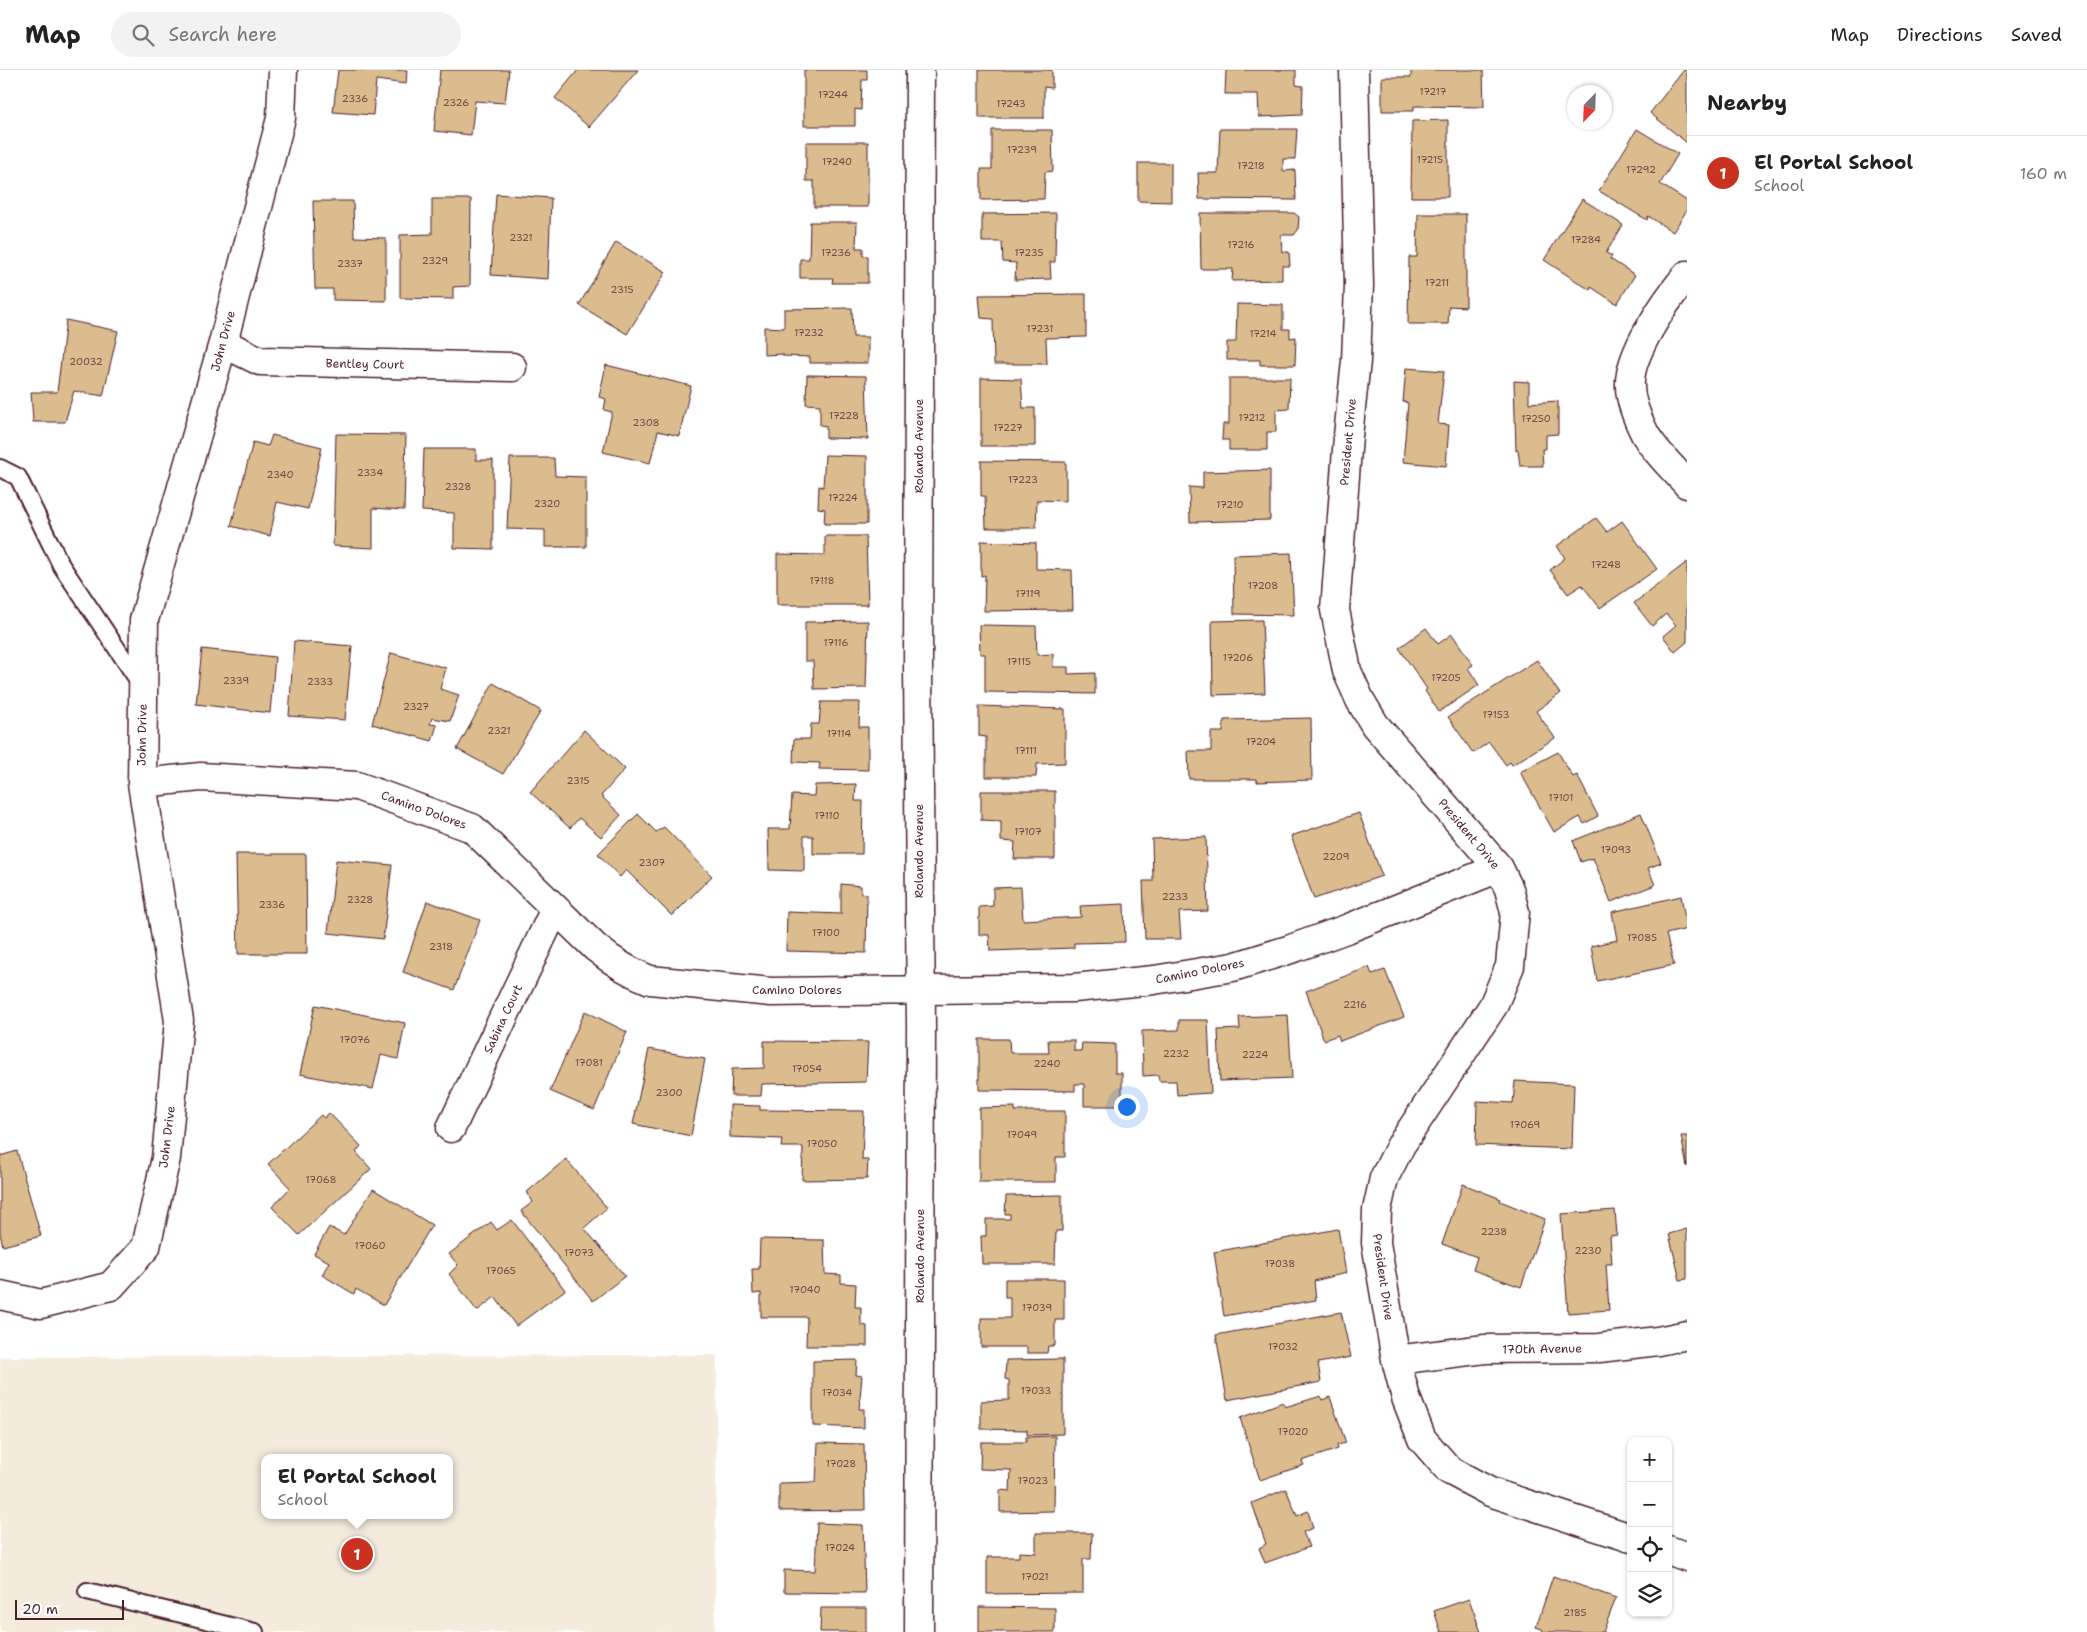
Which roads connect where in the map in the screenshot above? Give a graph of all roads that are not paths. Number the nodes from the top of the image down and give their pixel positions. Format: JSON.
{"nodes":[{"id":1,"x":283,"y":70,"type":"edge"},
{"id":2,"x":920,"y":70,"type":"edge"},
{"id":3,"x":1354,"y":70,"type":"edge"},
{"id":4,"x":1687,"y":275,"type":"edge"},
{"id":5,"x":223,"y":343,"type":"junction"},
{"id":6,"x":512,"y":367,"type":"dead end"},
{"id":7,"x":0,"y":468,"type":"edge"},
{"id":8,"x":1687,"y":484,"type":"edge"},
{"id":9,"x":143,"y":688,"type":"junction"},
{"id":10,"x":142,"y":783,"type":"junction"},
{"id":11,"x":1499,"y":868,"type":"junction"},
{"id":12,"x":555,"y":909,"type":"junction"},
{"id":13,"x":920,"y":989,"type":"junction"},
{"id":14,"x":452,"y":1128,"type":"dead end"},
{"id":15,"x":0,"y":1295,"type":"edge"},
{"id":16,"x":1687,"y":1334,"type":"edge"},
{"id":17,"x":1396,"y":1360,"type":"junction"},
{"id":18,"x":1627,"y":1537,"type":"edge"},
{"id":19,"x":1672,"y":1551,"type":"edge"},
{"id":20,"x":1687,"y":1556,"type":"edge"},
{"id":21,"x":87,"y":1590,"type":"dead end"},
{"id":22,"x":254,"y":1632,"type":"edge"},
{"id":23,"x":919,"y":1632,"type":"edge"}],
"edges":[{"from":1,"to":5,"type":"street","name":"John Drive"},
{"from":2,"to":13,"type":"street","name":"Rolando Avenue"},
{"from":3,"to":11,"type":"street","name":"President Drive"},
{"from":4,"to":8,"type":"street"},
{"from":5,"to":6,"type":"street","name":"Bentley Court"},
{"from":5,"to":9,"type":"street","name":"John Drive"},
{"from":7,"to":9,"type":"lane"},
{"from":9,"to":10,"type":"street","name":"John Drive"},
{"from":10,"to":12,"type":"street","name":"Camino Dolores"},
{"from":10,"to":15,"type":"street","name":"John Drive"},
{"from":11,"to":13,"type":"street","name":"Camino Dolores"},
{"from":11,"to":17,"type":"street","name":"President Drive"},
{"from":12,"to":13,"type":"street","name":"Camino Dolores"},
{"from":12,"to":14,"type":"street","name":"Sabina Court"},
{"from":13,"to":23,"type":"street","name":"Rolando Avenue"},
{"from":16,"to":17,"type":"street","name":"170th Avenue"},
{"from":17,"to":18,"type":"street","name":"President Drive"},
{"from":19,"to":20,"type":"street"},
{"from":21,"to":22,"type":"lane"}]}
